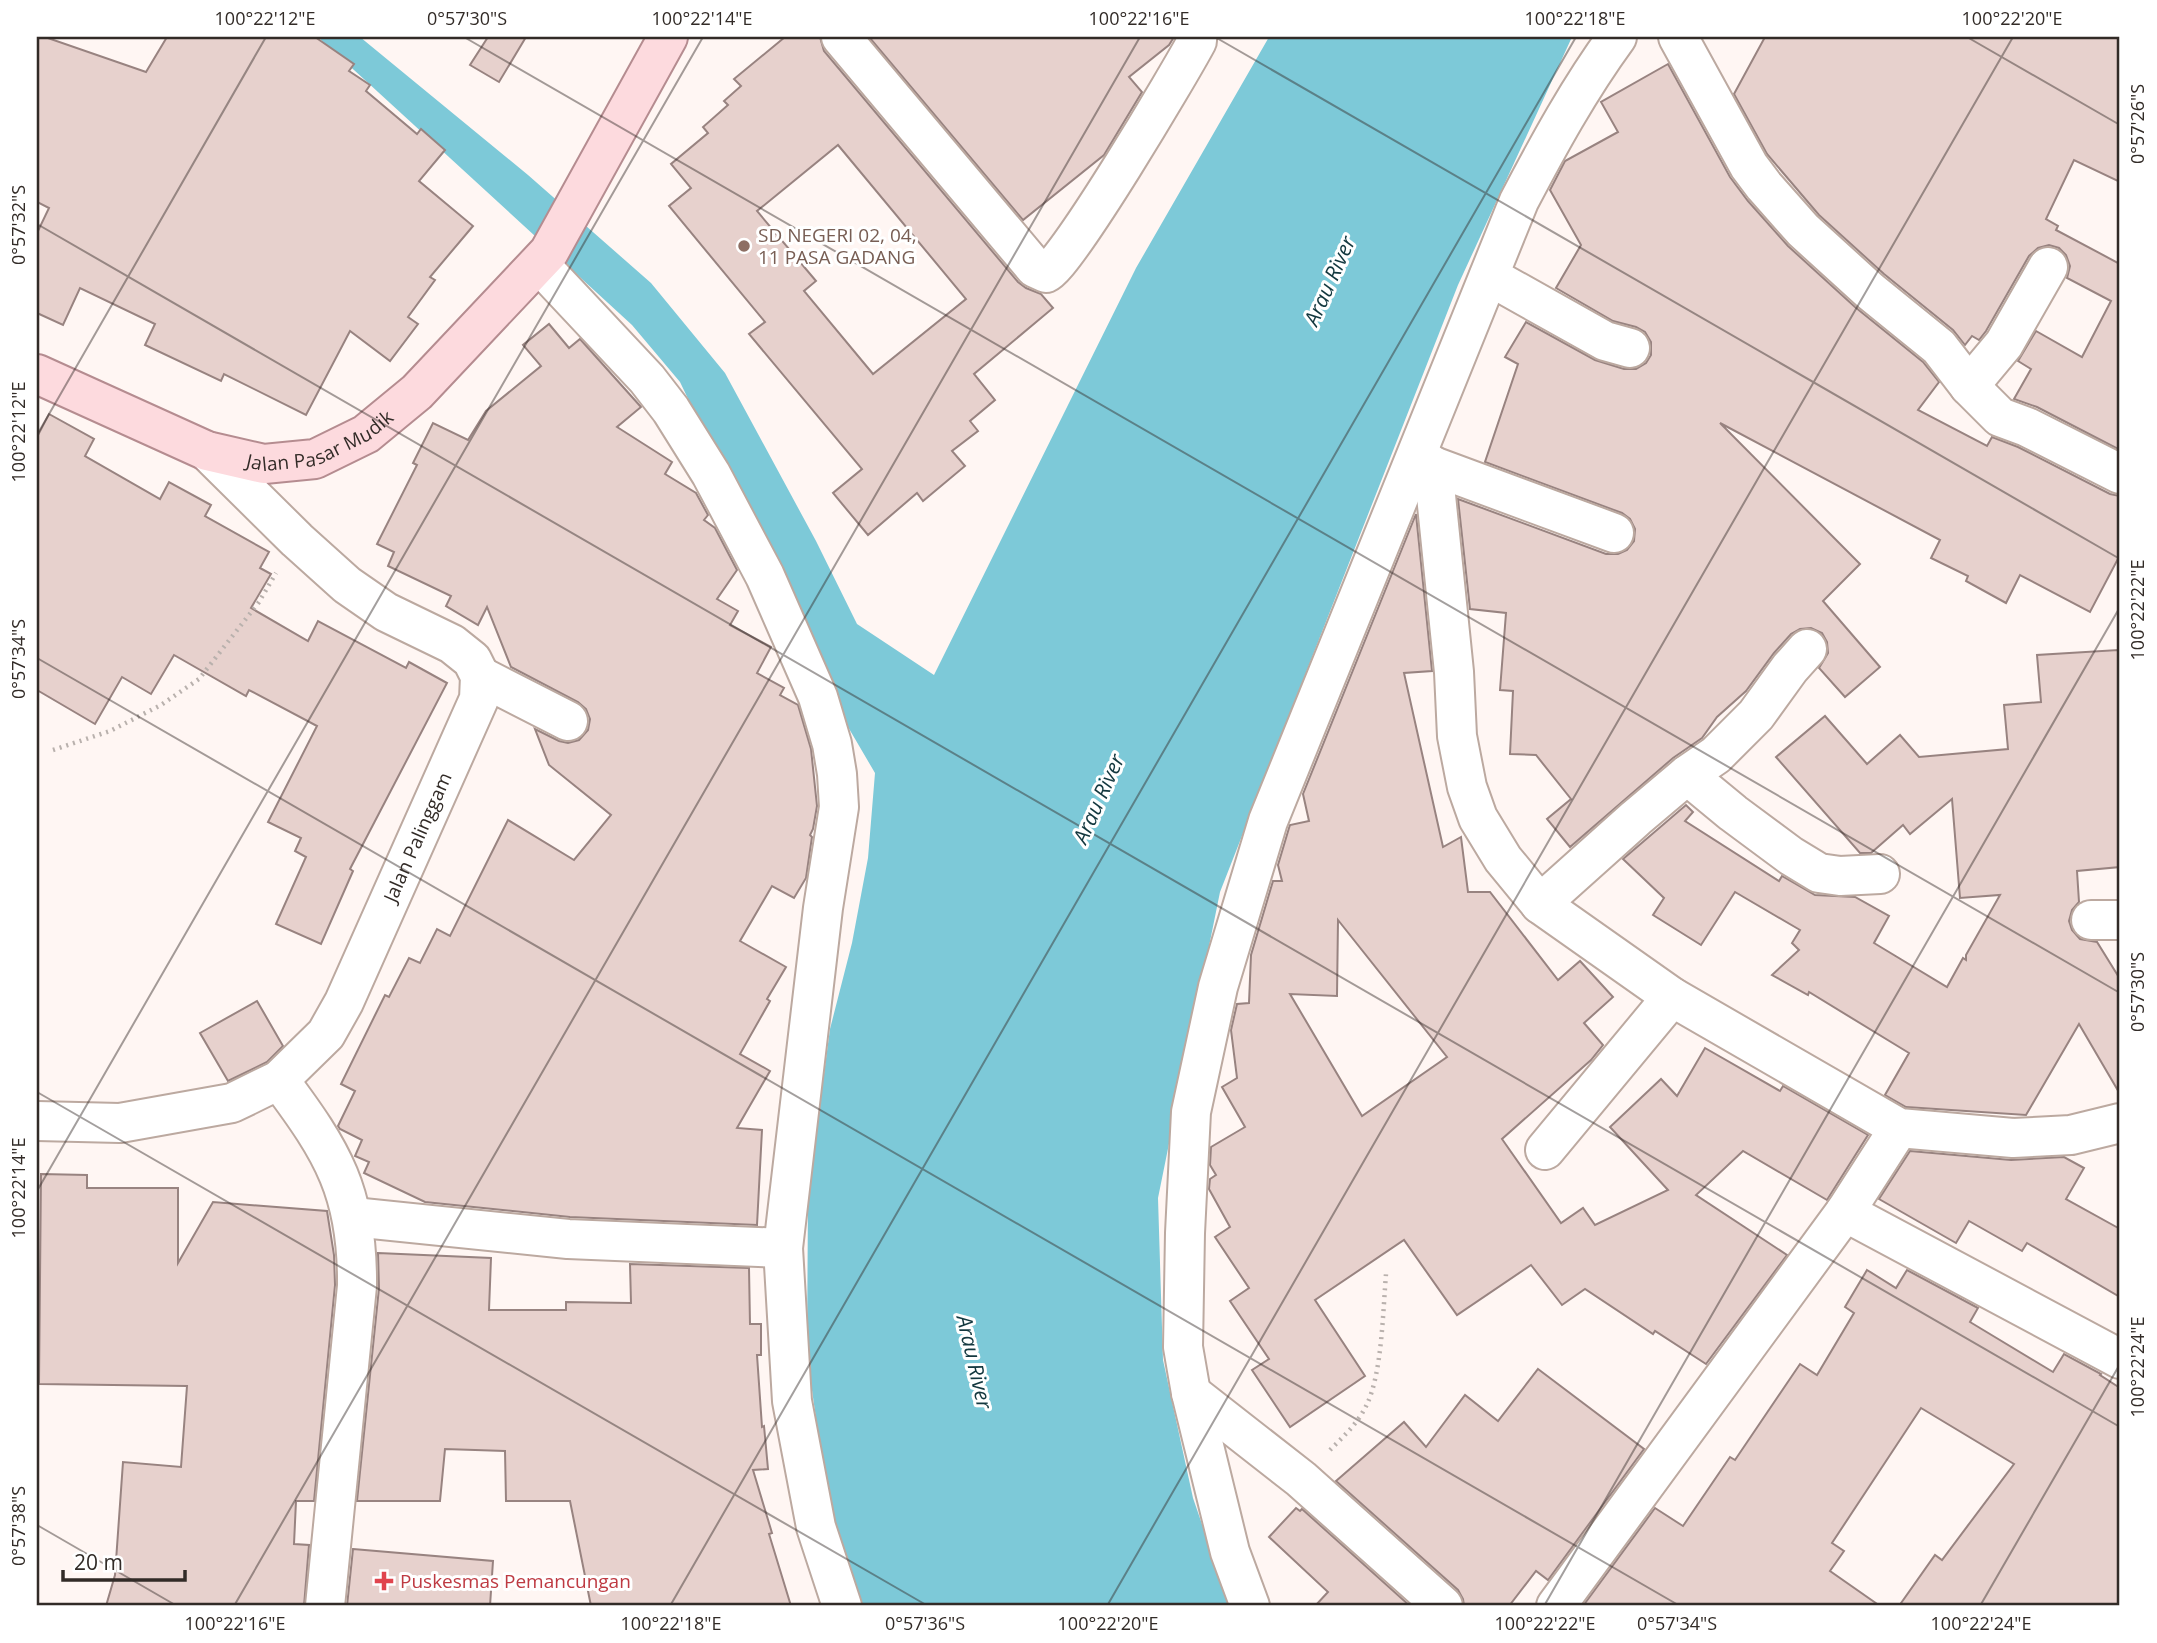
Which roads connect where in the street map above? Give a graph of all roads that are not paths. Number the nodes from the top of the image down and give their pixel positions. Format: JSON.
{"nodes":[{"id":1,"x":668,"y":37,"type":"edge"},
{"id":2,"x":841,"y":37,"type":"edge"},
{"id":3,"x":1197,"y":37,"type":"edge"},
{"id":4,"x":1617,"y":37,"type":"edge"},
{"id":5,"x":1678,"y":37,"type":"edge"},
{"id":6,"x":545,"y":258,"type":"junction"},
{"id":7,"x":2048,"y":267,"type":"dead end"},
{"id":8,"x":1489,"y":276,"type":"junction"},
{"id":9,"x":1630,"y":348,"type":"dead end"},
{"id":10,"x":37,"y":374,"type":"edge"},
{"id":11,"x":1969,"y":386,"type":"junction"},
{"id":12,"x":207,"y":451,"type":"junction"},
{"id":13,"x":1425,"y":461,"type":"junction"},
{"id":14,"x":2120,"y":474,"type":"edge"},
{"id":15,"x":1614,"y":533,"type":"dead end"},
{"id":16,"x":1807,"y":649,"type":"dead end"},
{"id":17,"x":480,"y":676,"type":"junction"},
{"id":18,"x":568,"y":721,"type":"dead end"},
{"id":19,"x":1687,"y":775,"type":"junction"},
{"id":20,"x":1880,"y":874,"type":"dead end"},
{"id":21,"x":1541,"y":904,"type":"junction"},
{"id":22,"x":1672,"y":997,"type":"junction"},
{"id":23,"x":279,"y":1080,"type":"junction"},
{"id":24,"x":37,"y":1121,"type":"edge"},
{"id":25,"x":2120,"y":1123,"type":"edge"},
{"id":26,"x":1899,"y":1128,"type":"junction"},
{"id":27,"x":1545,"y":1150,"type":"dead end"},
{"id":28,"x":1845,"y":1212,"type":"junction"},
{"id":29,"x":353,"y":1217,"type":"junction"},
{"id":30,"x":783,"y":1248,"type":"junction"},
{"id":31,"x":2120,"y":1359,"type":"edge"},
{"id":32,"x":1191,"y":1393,"type":"junction"},
{"id":33,"x":325,"y":1606,"type":"edge"},
{"id":34,"x":842,"y":1606,"type":"edge"},
{"id":35,"x":1250,"y":1606,"type":"edge"},
{"id":36,"x":1443,"y":1606,"type":"edge"},
{"id":37,"x":1556,"y":1606,"type":"edge"}],
"edges":[{"from":1,"to":6,"type":"main road","name":"Jalan Pasar Mudik"},
{"from":2,"to":3,"type":"street"},
{"from":4,"to":8,"type":"street"},
{"from":5,"to":11,"type":"street"},
{"from":6,"to":12,"type":"main road","name":"Jalan Pasar Mudik"},
{"from":6,"to":30,"type":"street"},
{"from":7,"to":11,"type":"street"},
{"from":8,"to":9,"type":"street"},
{"from":8,"to":13,"type":"street"},
{"from":10,"to":12,"type":"main road","name":"Jalan Pasar Mudik"},
{"from":11,"to":14,"type":"street"},
{"from":12,"to":17,"type":"street"},
{"from":13,"to":15,"type":"street"},
{"from":13,"to":21,"type":"street"},
{"from":13,"to":32,"type":"street"},
{"from":16,"to":19,"type":"street"},
{"from":17,"to":18,"type":"street"},
{"from":17,"to":23,"type":"street","name":"Jalan Palinggam"},
{"from":19,"to":20,"type":"street"},
{"from":19,"to":21,"type":"street"},
{"from":21,"to":22,"type":"street"},
{"from":22,"to":26,"type":"street"},
{"from":22,"to":27,"type":"street"},
{"from":23,"to":24,"type":"street","name":"Jalan Palinggam"},
{"from":23,"to":29,"type":"street"},
{"from":25,"to":26,"type":"street"},
{"from":26,"to":28,"type":"street"},
{"from":28,"to":31,"type":"street"},
{"from":28,"to":37,"type":"street"},
{"from":29,"to":30,"type":"street"},
{"from":29,"to":33,"type":"street"},
{"from":30,"to":34,"type":"street"},
{"from":32,"to":35,"type":"street"},
{"from":32,"to":36,"type":"street"}]}
